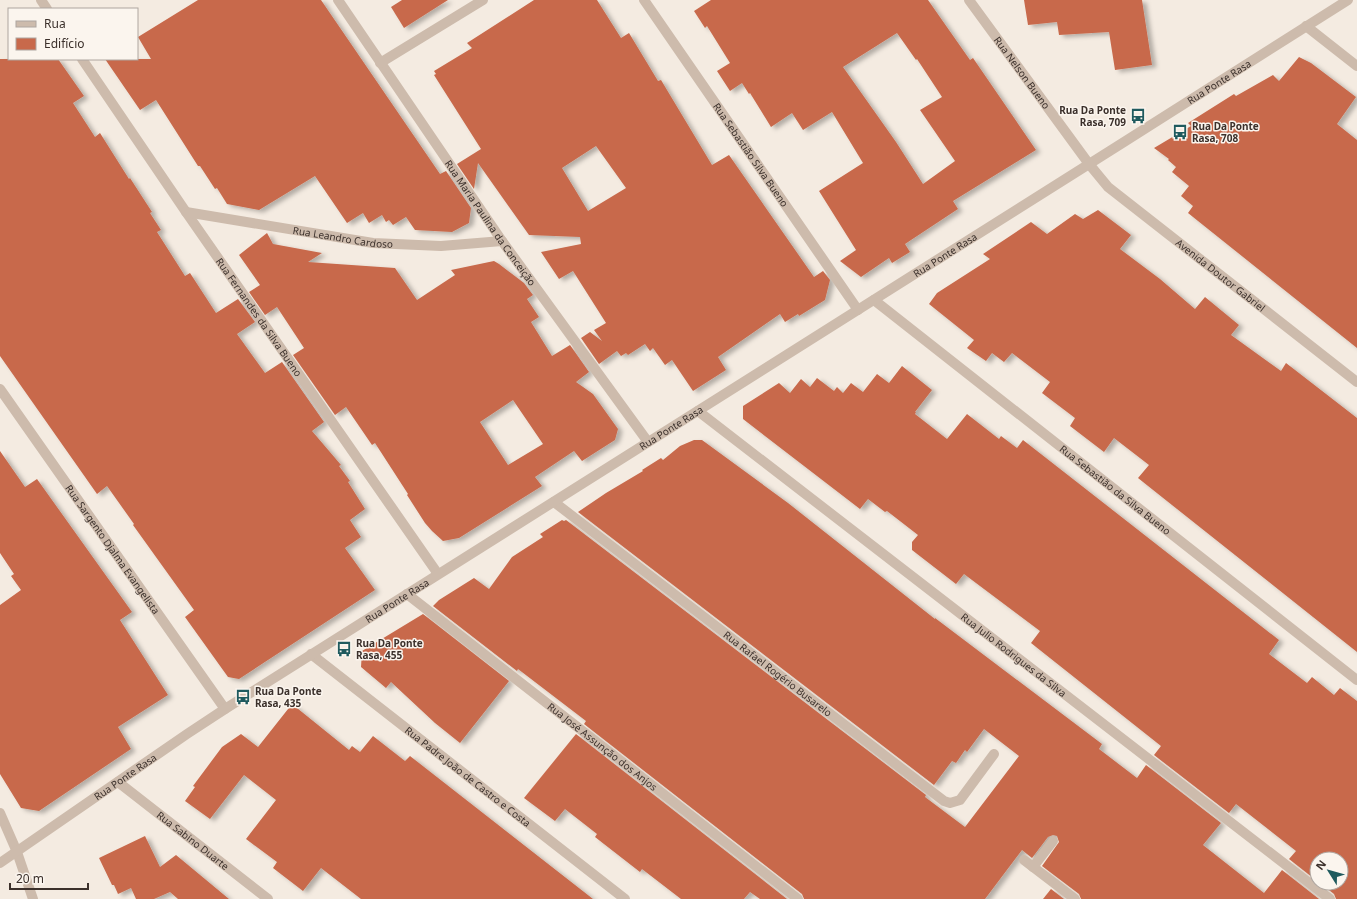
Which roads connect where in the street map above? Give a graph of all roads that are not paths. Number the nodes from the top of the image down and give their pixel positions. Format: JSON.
{"nodes":[{"id":1,"x":41,"y":0,"type":"edge"},
{"id":2,"x":338,"y":0,"type":"edge"},
{"id":3,"x":483,"y":0,"type":"edge"},
{"id":4,"x":644,"y":0,"type":"edge"},
{"id":5,"x":969,"y":0,"type":"edge"},
{"id":6,"x":1348,"y":0,"type":"edge"},
{"id":7,"x":47,"y":8,"type":"edge"},
{"id":8,"x":1306,"y":26,"type":"junction"},
{"id":9,"x":83,"y":60,"type":"edge"},
{"id":10,"x":380,"y":63,"type":"junction"},
{"id":11,"x":1357,"y":66,"type":"edge"},
{"id":12,"x":1089,"y":164,"type":"junction"},
{"id":13,"x":186,"y":212,"type":"junction"},
{"id":14,"x":502,"y":241,"type":"junction"},
{"id":15,"x":874,"y":300,"type":"junction"},
{"id":16,"x":858,"y":310,"type":"junction"},
{"id":17,"x":1357,"y":382,"type":"edge"},
{"id":18,"x":0,"y":389,"type":"edge"},
{"id":19,"x":698,"y":411,"type":"junction"},
{"id":20,"x":648,"y":442,"type":"junction"},
{"id":21,"x":554,"y":502,"type":"junction"},
{"id":22,"x":438,"y":574,"type":"junction"},
{"id":23,"x":407,"y":594,"type":"junction"},
{"id":24,"x":311,"y":654,"type":"junction"},
{"id":25,"x":1357,"y":680,"type":"edge"},
{"id":26,"x":225,"y":709,"type":"junction"},
{"id":27,"x":994,"y":754,"type":"dead end"},
{"id":28,"x":118,"y":782,"type":"junction"},
{"id":29,"x":0,"y":813,"type":"edge"},
{"id":30,"x":1053,"y":841,"type":"dead end"},
{"id":31,"x":17,"y":852,"type":"junction"},
{"id":32,"x":1024,"y":860,"type":"dead end"},
{"id":33,"x":0,"y":863,"type":"edge"},
{"id":34,"x":1033,"y":866,"type":"junction"},
{"id":35,"x":33,"y":899,"type":"edge"},
{"id":36,"x":268,"y":899,"type":"edge"},
{"id":37,"x":625,"y":899,"type":"edge"},
{"id":38,"x":798,"y":899,"type":"edge"},
{"id":39,"x":1075,"y":899,"type":"edge"},
{"id":40,"x":1330,"y":899,"type":"edge"}],
"edges":[{"from":1,"to":7,"type":"street"},
{"from":2,"to":10,"type":"street","name":"Rua Maria Paulina da Conceição"},
{"from":3,"to":10,"type":"street"},
{"from":4,"to":16,"type":"street","name":"Rua Sebastião Silva Bueno"},
{"from":5,"to":12,"type":"street","name":"Rua Nelson Bueno"},
{"from":6,"to":8,"type":"street","name":"Rua Ponte Rasa"},
{"from":8,"to":11,"type":"street"},
{"from":8,"to":12,"type":"street","name":"Rua Ponte Rasa"},
{"from":9,"to":13,"type":"street","name":"Rua Fernandes da Silva Bueno"},
{"from":10,"to":14,"type":"street","name":"Rua Maria Paulina da Conceição"},
{"from":12,"to":15,"type":"street","name":"Rua Ponte Rasa"},
{"from":12,"to":17,"type":"street","name":"Avenida Doutor Gabriel"},
{"from":13,"to":14,"type":"street","name":"Rua Leandro Cardoso"},
{"from":13,"to":22,"type":"street","name":"Rua Fernandes da Silva Bueno"},
{"from":14,"to":20,"type":"street","name":"Rua Maria Paulina da Conceição"},
{"from":15,"to":16,"type":"street","name":"Rua Ponte Rasa"},
{"from":15,"to":25,"type":"street","name":"Rua Sebastião da Silva Bueno"},
{"from":16,"to":19,"type":"street","name":"Rua Ponte Rasa"},
{"from":18,"to":26,"type":"street","name":"Rua Sargento Djalma Evangelista"},
{"from":19,"to":20,"type":"street","name":"Rua Ponte Rasa"},
{"from":19,"to":40,"type":"street","name":"Rua Julio Rodrigues da Silva"},
{"from":20,"to":21,"type":"street","name":"Rua Ponte Rasa"},
{"from":21,"to":22,"type":"street","name":"Rua Ponte Rasa"},
{"from":21,"to":27,"type":"street","name":"Rua Rafael Rogério Busarelo"},
{"from":22,"to":23,"type":"street","name":"Rua Ponte Rasa"},
{"from":23,"to":24,"type":"street","name":"Rua Ponte Rasa"},
{"from":23,"to":38,"type":"street","name":"Rua José Assunção dos Anjos"},
{"from":24,"to":26,"type":"street","name":"Rua Ponte Rasa"},
{"from":24,"to":37,"type":"street","name":"Rua Padre João de Castro e Costa"},
{"from":26,"to":28,"type":"street","name":"Rua Ponte Rasa"},
{"from":28,"to":31,"type":"street","name":"Rua Ponte Rasa"},
{"from":28,"to":36,"type":"street","name":"Rua Sabino Duarte"},
{"from":29,"to":31,"type":"street"},
{"from":30,"to":34,"type":"street"},
{"from":31,"to":33,"type":"street","name":"Rua Ponte Rasa"},
{"from":31,"to":35,"type":"street"},
{"from":32,"to":34,"type":"street"},
{"from":34,"to":39,"type":"street"}]}
